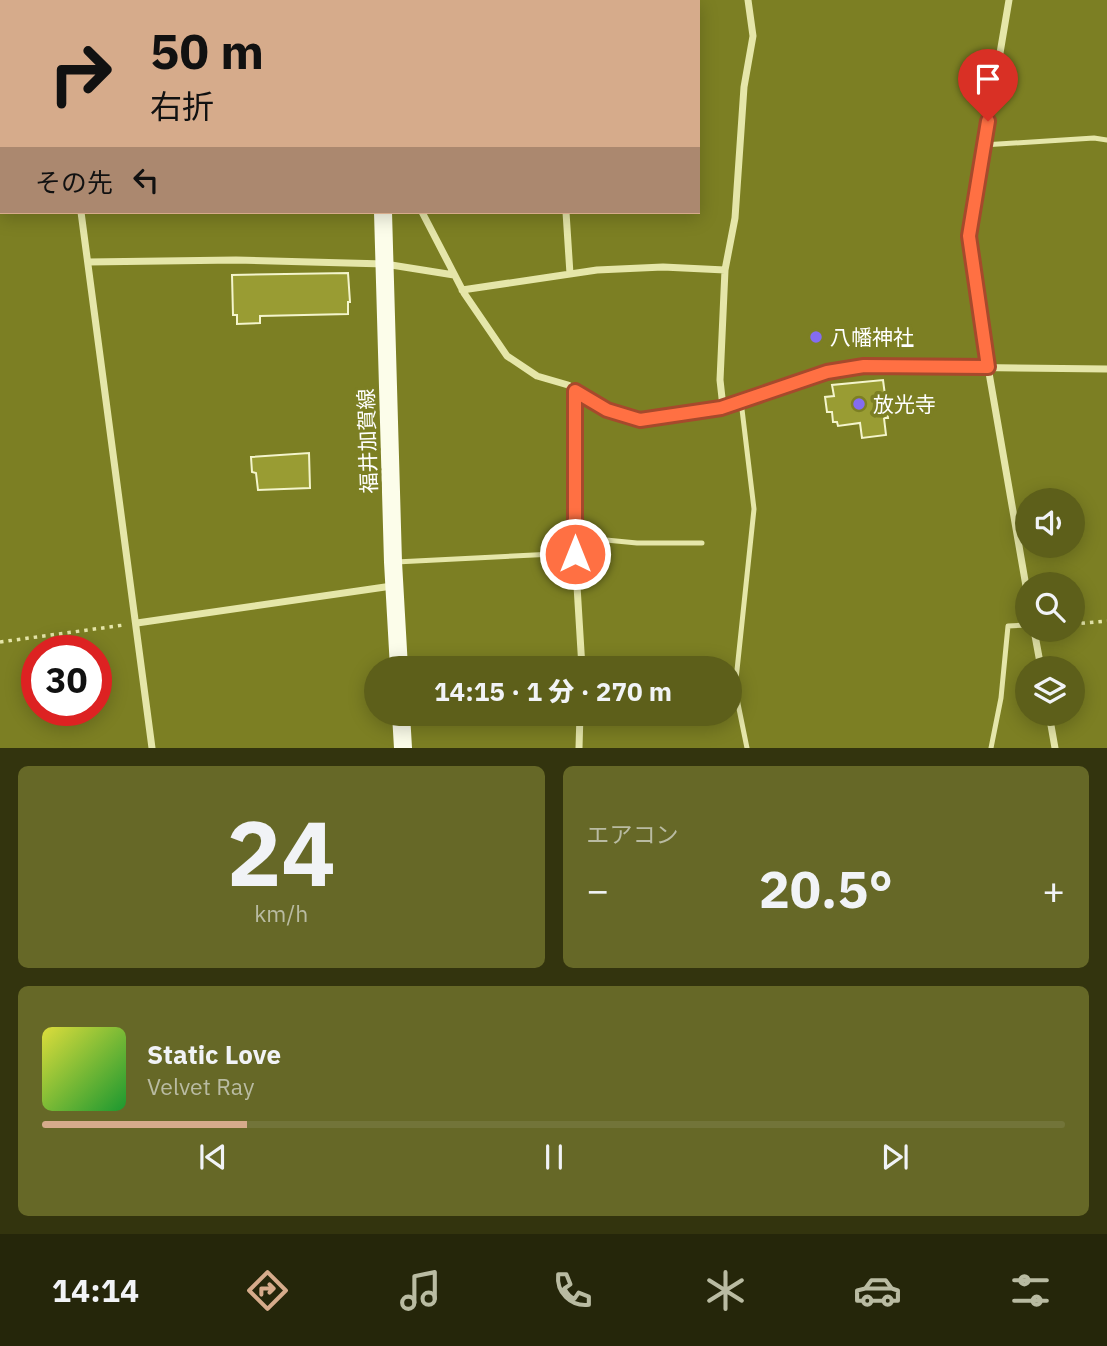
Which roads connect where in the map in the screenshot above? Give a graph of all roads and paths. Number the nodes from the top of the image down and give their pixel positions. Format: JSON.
{"nodes":[{"id":1,"x":748,"y":0,"type":"edge"},
{"id":2,"x":1009,"y":0,"type":"edge"},
{"id":3,"x":1107,"y":140,"type":"edge"},
{"id":4,"x":984,"y":145,"type":"junction"},
{"id":5,"x":81,"y":214,"type":"edge"},
{"id":6,"x":383,"y":214,"type":"edge"},
{"id":7,"x":423,"y":214,"type":"edge"},
{"id":8,"x":566,"y":214,"type":"edge"},
{"id":9,"x":88,"y":262,"type":"junction"},
{"id":10,"x":385,"y":264,"type":"junction"},
{"id":11,"x":725,"y":270,"type":"junction"},
{"id":12,"x":570,"y":274,"type":"junction"},
{"id":13,"x":454,"y":275,"type":"junction"},
{"id":14,"x":462,"y":290,"type":"junction"},
{"id":15,"x":988,"y":367,"type":"junction"},
{"id":16,"x":1107,"y":369,"type":"edge"},
{"id":17,"x":575,"y":391,"type":"junction"},
{"id":18,"x":741,"y":401,"type":"junction"},
{"id":19,"x":723,"y":407,"type":"junction"},
{"id":20,"x":575,"y":537,"type":"junction"},
{"id":21,"x":702,"y":543,"type":"dead end"},
{"id":22,"x":575,"y":554,"type":"junction"},
{"id":23,"x":393,"y":562,"type":"junction"},
{"id":24,"x":1024,"y":572,"type":"edge"},
{"id":25,"x":394,"y":586,"type":"junction"},
{"id":26,"x":1107,"y":621,"type":"edge"},
{"id":27,"x":137,"y":623,"type":"junction"},
{"id":28,"x":1085,"y":623,"type":"edge"},
{"id":29,"x":1015,"y":626,"type":"edge"},
{"id":30,"x":0,"y":642,"type":"edge"},
{"id":31,"x":398,"y":656,"type":"edge"},
{"id":32,"x":581,"y":656,"type":"edge"},
{"id":33,"x":402,"y":726,"type":"edge"},
{"id":34,"x":580,"y":726,"type":"edge"},
{"id":35,"x":1051,"y":726,"type":"edge"},
{"id":36,"x":152,"y":747,"type":"edge"},
{"id":37,"x":403,"y":747,"type":"edge"},
{"id":38,"x":579,"y":747,"type":"edge"},
{"id":39,"x":747,"y":747,"type":"edge"},
{"id":40,"x":991,"y":747,"type":"edge"},
{"id":41,"x":1055,"y":747,"type":"edge"}],
"edges":[{"from":1,"to":11,"type":"street"},
{"from":2,"to":4,"type":"street"},
{"from":3,"to":4,"type":"lane"},
{"from":4,"to":15,"type":"street"},
{"from":5,"to":9,"type":"street"},
{"from":6,"to":10,"type":"main road","name":"福井加賀線"},
{"from":7,"to":13,"type":"street"},
{"from":8,"to":12,"type":"street"},
{"from":9,"to":10,"type":"street"},
{"from":9,"to":27,"type":"street"},
{"from":10,"to":13,"type":"street"},
{"from":10,"to":23,"type":"main road","name":"福井加賀線"},
{"from":11,"to":12,"type":"street"},
{"from":11,"to":19,"type":"street"},
{"from":12,"to":14,"type":"street"},
{"from":13,"to":14,"type":"street"},
{"from":14,"to":17,"type":"street"},
{"from":15,"to":16,"type":"street"},
{"from":15,"to":18,"type":"street"},
{"from":15,"to":24,"type":"street"},
{"from":17,"to":19,"type":"street"},
{"from":17,"to":20,"type":"street"},
{"from":18,"to":19,"type":"street"},
{"from":18,"to":39,"type":"lane"},
{"from":20,"to":21,"type":"lane"},
{"from":20,"to":22,"type":"street"},
{"from":22,"to":23,"type":"lane"},
{"from":22,"to":32,"type":"street"},
{"from":23,"to":25,"type":"main road","name":"福井加賀線"},
{"from":25,"to":27,"type":"street"},
{"from":25,"to":31,"type":"main road","name":"福井加賀線"},
{"from":26,"to":28,"type":"path"},
{"from":27,"to":30,"type":"path"},
{"from":27,"to":36,"type":"street"},
{"from":29,"to":40,"type":"lane"},
{"from":33,"to":37,"type":"main road"},
{"from":34,"to":38,"type":"street"},
{"from":35,"to":41,"type":"street"}]}
